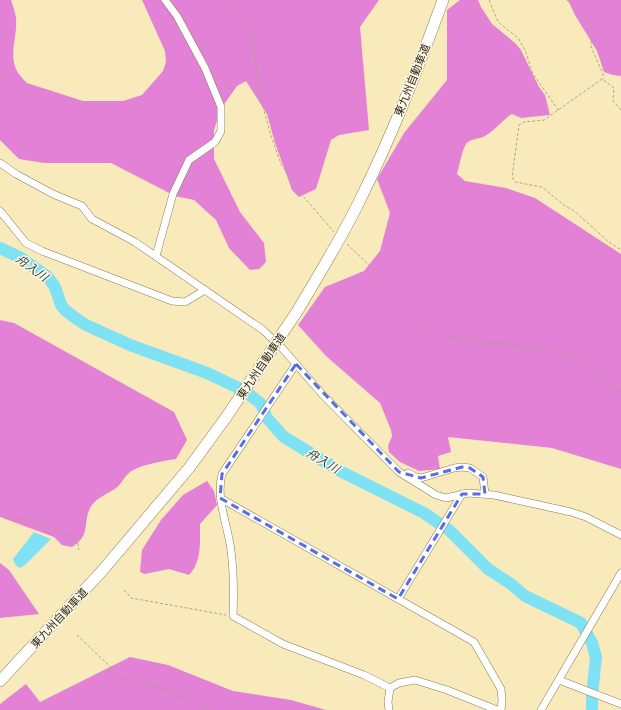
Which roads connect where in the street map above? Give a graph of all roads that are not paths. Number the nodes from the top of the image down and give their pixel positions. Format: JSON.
{"nodes":[{"id":1,"x":165,"y":0,"type":"edge"},
{"id":2,"x":443,"y":0,"type":"edge"},
{"id":3,"x":0,"y":163,"type":"edge"},
{"id":4,"x":0,"y":212,"type":"edge"},
{"id":5,"x":156,"y":256,"type":"junction"},
{"id":6,"x":205,"y":290,"type":"junction"},
{"id":7,"x":296,"y":364,"type":"junction"},
{"id":8,"x":399,"y":472,"type":"junction"},
{"id":9,"x":462,"y":494,"type":"junction"},
{"id":10,"x":485,"y":494,"type":"junction"},
{"id":11,"x":220,"y":498,"type":"junction"},
{"id":12,"x":621,"y":535,"type":"edge"},
{"id":13,"x":621,"y":573,"type":"edge"},
{"id":14,"x":398,"y":599,"type":"junction"},
{"id":15,"x":559,"y":680,"type":"junction"},
{"id":16,"x":0,"y":681,"type":"edge"},
{"id":17,"x":390,"y":688,"type":"junction"},
{"id":18,"x":621,"y":704,"type":"edge"},
{"id":19,"x":389,"y":710,"type":"edge"},
{"id":20,"x":497,"y":710,"type":"edge"},
{"id":21,"x":501,"y":710,"type":"edge"},
{"id":22,"x":541,"y":710,"type":"edge"}],
"edges":[{"from":1,"to":5,"type":"street"},
{"from":2,"to":16,"type":"highway","name":"東九州自動車道","bridge":true},
{"from":3,"to":5,"type":"street"},
{"from":4,"to":6,"type":"street"},
{"from":5,"to":6,"type":"street"},
{"from":6,"to":7,"type":"street"},
{"from":7,"to":8,"type":"street"},
{"from":7,"to":11,"type":"street"},
{"from":8,"to":9,"type":"street"},
{"from":8,"to":10,"type":"street"},
{"from":9,"to":10,"type":"street"},
{"from":9,"to":14,"type":"street"},
{"from":10,"to":12,"type":"street"},
{"from":11,"to":14,"type":"street"},
{"from":11,"to":17,"type":"street"},
{"from":13,"to":15,"type":"street"},
{"from":14,"to":21,"type":"street"},
{"from":15,"to":18,"type":"street"},
{"from":15,"to":22,"type":"street"},
{"from":17,"to":19,"type":"street"},
{"from":17,"to":20,"type":"street"}]}
